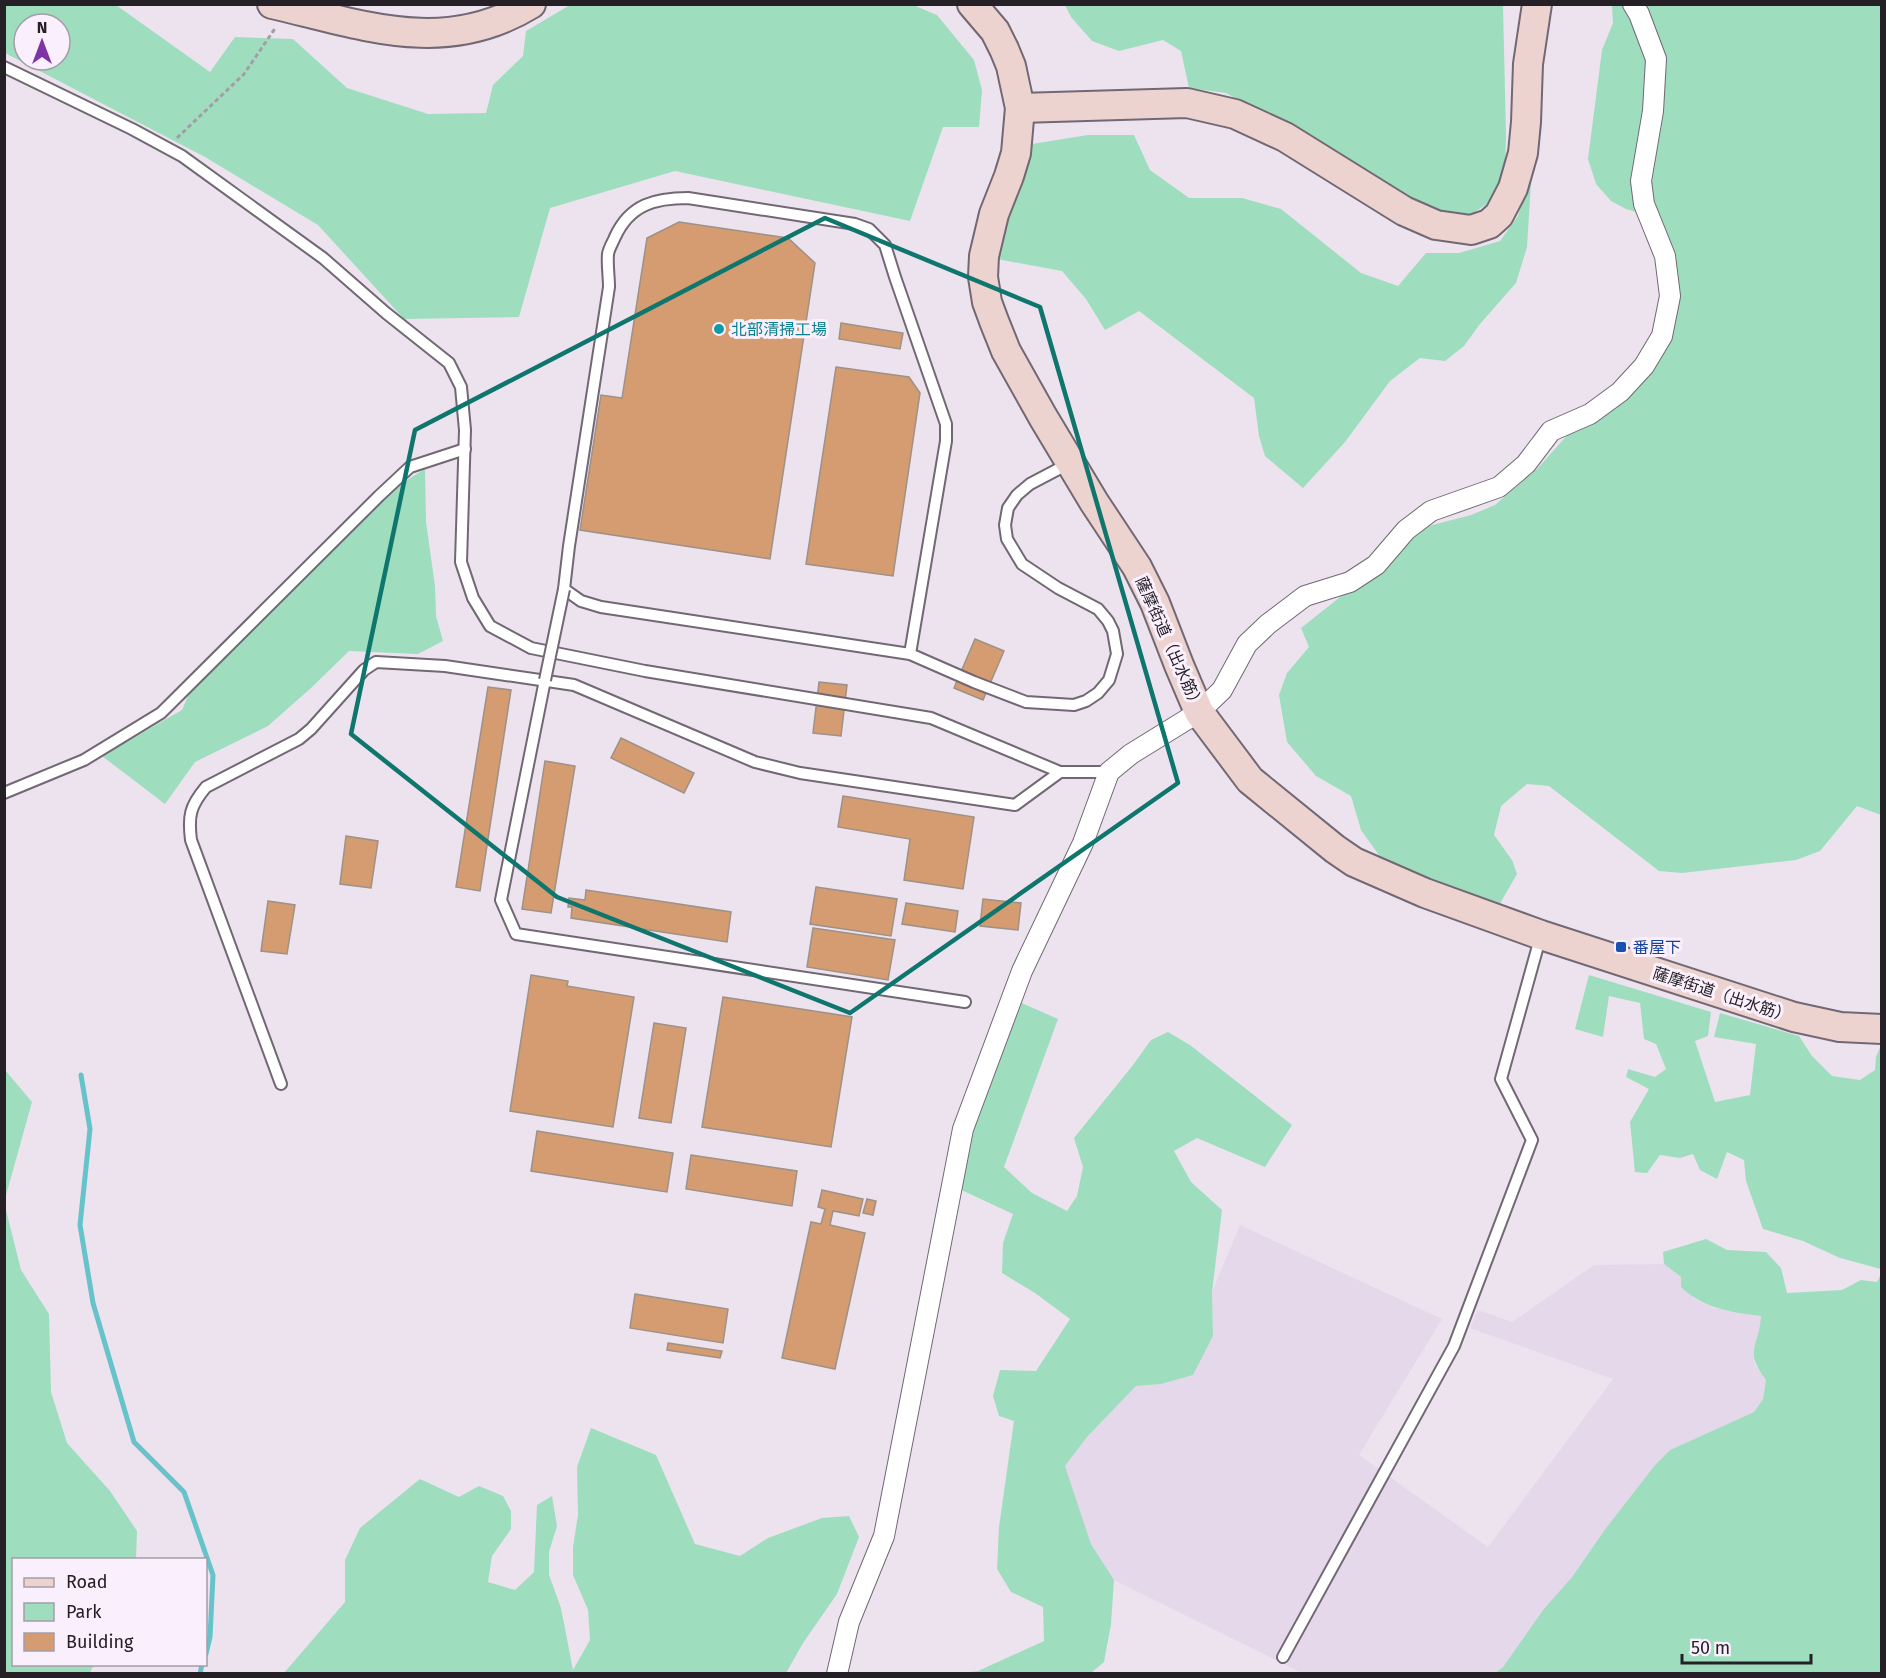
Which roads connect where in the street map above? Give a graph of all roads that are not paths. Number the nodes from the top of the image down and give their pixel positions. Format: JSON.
{"nodes":[{"id":1,"x":531,"y":4,"type":"edge"},
{"id":2,"x":972,"y":4,"type":"edge"},
{"id":3,"x":1537,"y":4,"type":"edge"},
{"id":4,"x":1633,"y":4,"type":"edge"},
{"id":5,"x":280,"y":6,"type":"edge"},
{"id":6,"x":4,"y":67,"type":"edge"},
{"id":7,"x":1020,"y":108,"type":"junction"},
{"id":8,"x":465,"y":449,"type":"junction"},
{"id":9,"x":1071,"y":462,"type":"junction"},
{"id":10,"x":564,"y":589,"type":"junction"},
{"id":11,"x":910,"y":654,"type":"junction"},
{"id":12,"x":545,"y":680,"type":"junction"},
{"id":13,"x":1199,"y":712,"type":"junction"},
{"id":14,"x":1060,"y":772,"type":"junction"},
{"id":15,"x":1109,"y":772,"type":"junction"},
{"id":16,"x":4,"y":793,"type":"edge"},
{"id":17,"x":1541,"y":935,"type":"junction"},
{"id":18,"x":965,"y":1002,"type":"dead end"},
{"id":19,"x":1881,"y":1029,"type":"edge"},
{"id":20,"x":281,"y":1084,"type":"dead end"},
{"id":21,"x":1283,"y":1657,"type":"dead end"},
{"id":22,"x":837,"y":1674,"type":"edge"}],
"edges":[{"from":1,"to":5,"type":"street"},
{"from":2,"to":7,"type":"street","name":"薩摩街道（出水筋）"},
{"from":3,"to":7,"type":"street"},
{"from":4,"to":13,"type":"street"},
{"from":6,"to":8,"type":"lane"},
{"from":7,"to":9,"type":"street","name":"薩摩街道（出水筋）"},
{"from":8,"to":14,"type":"lane"},
{"from":8,"to":16,"type":"lane"},
{"from":9,"to":11,"type":"lane"},
{"from":9,"to":13,"type":"street","name":"薩摩街道（出水筋）"},
{"from":10,"to":11,"type":"lane"},
{"from":10,"to":11,"type":"lane"},
{"from":10,"to":12,"type":"lane","bridge":true},
{"from":12,"to":14,"type":"lane"},
{"from":12,"to":18,"type":"lane"},
{"from":12,"to":20,"type":"lane"},
{"from":13,"to":15,"type":"street"},
{"from":13,"to":17,"type":"street","name":"薩摩街道（出水筋）"},
{"from":14,"to":15,"type":"lane"},
{"from":15,"to":22,"type":"street"},
{"from":17,"to":19,"type":"street","name":"薩摩街道（出水筋）"},
{"from":17,"to":21,"type":"lane"}]}
